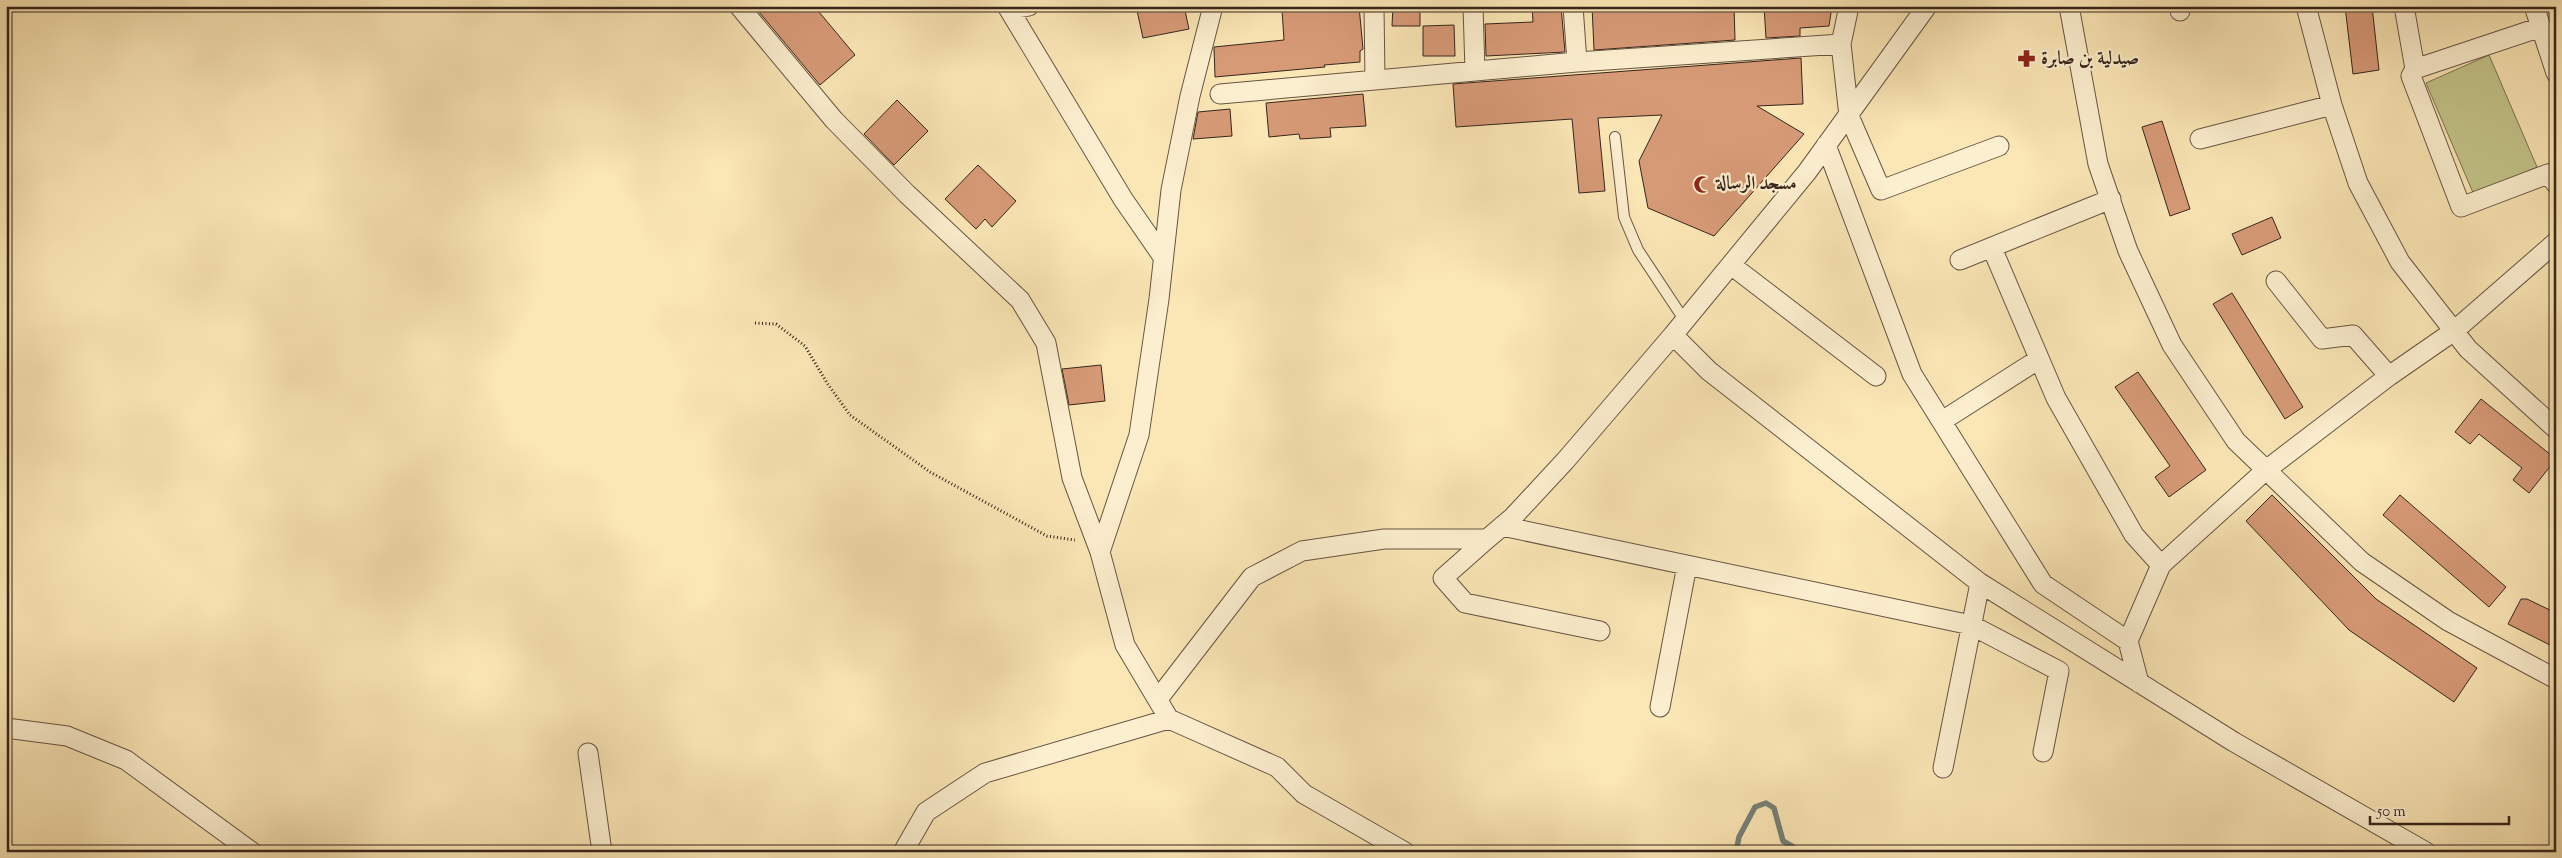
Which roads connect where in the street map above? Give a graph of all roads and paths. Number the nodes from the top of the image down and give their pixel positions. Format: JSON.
{"nodes":[{"id":1,"x":739,"y":6,"type":"edge"},
{"id":2,"x":1029,"y":6,"type":"edge"},
{"id":3,"x":1213,"y":6,"type":"edge"},
{"id":4,"x":1374,"y":6,"type":"edge"},
{"id":5,"x":1473,"y":6,"type":"edge"},
{"id":6,"x":1573,"y":6,"type":"edge"},
{"id":7,"x":1849,"y":6,"type":"edge"},
{"id":8,"x":1927,"y":6,"type":"edge"},
{"id":9,"x":2068,"y":6,"type":"edge"},
{"id":10,"x":2306,"y":6,"type":"edge"},
{"id":11,"x":2404,"y":6,"type":"edge"},
{"id":12,"x":2534,"y":6,"type":"edge"},
{"id":13,"x":1008,"y":8,"type":"edge"},
{"id":14,"x":2541,"y":27,"type":"junction"},
{"id":15,"x":1841,"y":44,"type":"junction"},
{"id":16,"x":1576,"y":62,"type":"junction"},
{"id":17,"x":2415,"y":69,"type":"junction"},
{"id":18,"x":1475,"y":71,"type":"junction"},
{"id":19,"x":2556,"y":73,"type":"edge"},
{"id":20,"x":1375,"y":80,"type":"junction"},
{"id":21,"x":1220,"y":94,"type":"dead end"},
{"id":22,"x":2332,"y":105,"type":"junction"},
{"id":23,"x":1849,"y":116,"type":"junction"},
{"id":24,"x":1615,"y":137,"type":"dead end"},
{"id":25,"x":2200,"y":139,"type":"dead end"},
{"id":26,"x":1826,"y":145,"type":"junction"},
{"id":27,"x":1999,"y":146,"type":"dead end"},
{"id":28,"x":2556,"y":184,"type":"edge"},
{"id":29,"x":2110,"y":199,"type":"junction"},
{"id":30,"x":2556,"y":242,"type":"edge"},
{"id":31,"x":1992,"y":248,"type":"junction"},
{"id":32,"x":1163,"y":257,"type":"junction"},
{"id":33,"x":1960,"y":260,"type":"dead end"},
{"id":34,"x":1731,"y":265,"type":"junction"},
{"id":35,"x":2276,"y":281,"type":"dead end"},
{"id":36,"x":755,"y":324,"type":"dead end"},
{"id":37,"x":1679,"y":328,"type":"junction"},
{"id":38,"x":2454,"y":331,"type":"junction"},
{"id":39,"x":2039,"y":360,"type":"junction"},
{"id":40,"x":1876,"y":376,"type":"dead end"},
{"id":41,"x":2389,"y":376,"type":"junction"},
{"id":42,"x":1942,"y":421,"type":"junction"},
{"id":43,"x":2556,"y":429,"type":"edge"},
{"id":44,"x":2266,"y":470,"type":"junction"},
{"id":45,"x":1502,"y":526,"type":"junction"},
{"id":46,"x":1487,"y":538,"type":"junction"},
{"id":47,"x":1098,"y":547,"type":"junction"},
{"id":48,"x":1687,"y":565,"type":"junction"},
{"id":49,"x":2161,"y":565,"type":"junction"},
{"id":50,"x":1980,"y":583,"type":"junction"},
{"id":51,"x":1971,"y":625,"type":"junction"},
{"id":52,"x":1600,"y":630,"type":"dead end"},
{"id":53,"x":2128,"y":642,"type":"junction"},
{"id":54,"x":2556,"y":678,"type":"edge"},
{"id":55,"x":2140,"y":683,"type":"junction"},
{"id":56,"x":1158,"y":699,"type":"junction"},
{"id":57,"x":1660,"y":708,"type":"dead end"},
{"id":58,"x":1169,"y":719,"type":"junction"},
{"id":59,"x":6,"y":728,"type":"edge"},
{"id":60,"x":2042,"y":752,"type":"dead end"},
{"id":61,"x":588,"y":753,"type":"dead end"},
{"id":62,"x":1943,"y":768,"type":"dead end"},
{"id":63,"x":252,"y":852,"type":"edge"},
{"id":64,"x":602,"y":852,"type":"edge"},
{"id":65,"x":904,"y":852,"type":"edge"},
{"id":66,"x":1405,"y":852,"type":"edge"},
{"id":67,"x":2426,"y":852,"type":"edge"}],
"edges":[{"from":1,"to":47,"type":"street"},
{"from":2,"to":13,"type":"street"},
{"from":3,"to":32,"type":"street"},
{"from":4,"to":20,"type":"street"},
{"from":5,"to":18,"type":"street"},
{"from":6,"to":16,"type":"street"},
{"from":7,"to":15,"type":"street"},
{"from":8,"to":23,"type":"street"},
{"from":9,"to":29,"type":"street"},
{"from":10,"to":22,"type":"street"},
{"from":11,"to":17,"type":"street"},
{"from":12,"to":14,"type":"street"},
{"from":13,"to":32,"type":"street"},
{"from":14,"to":17,"type":"street"},
{"from":14,"to":19,"type":"street"},
{"from":15,"to":16,"type":"street"},
{"from":15,"to":23,"type":"street"},
{"from":16,"to":18,"type":"street"},
{"from":17,"to":28,"type":"street"},
{"from":18,"to":20,"type":"street"},
{"from":20,"to":21,"type":"street"},
{"from":22,"to":25,"type":"street"},
{"from":22,"to":38,"type":"street"},
{"from":23,"to":26,"type":"street"},
{"from":23,"to":27,"type":"street"},
{"from":24,"to":37,"type":"lane"},
{"from":26,"to":34,"type":"street"},
{"from":26,"to":42,"type":"street"},
{"from":29,"to":31,"type":"street"},
{"from":29,"to":44,"type":"street"},
{"from":30,"to":38,"type":"street"},
{"from":31,"to":33,"type":"street"},
{"from":31,"to":39,"type":"street"},
{"from":32,"to":47,"type":"street"},
{"from":34,"to":37,"type":"street"},
{"from":34,"to":40,"type":"street"},
{"from":35,"to":41,"type":"street"},
{"from":36,"to":47,"type":"path"},
{"from":37,"to":45,"type":"street"},
{"from":37,"to":50,"type":"street"},
{"from":38,"to":41,"type":"street"},
{"from":38,"to":43,"type":"street"},
{"from":39,"to":42,"type":"street"},
{"from":39,"to":49,"type":"street"},
{"from":41,"to":44,"type":"street"},
{"from":42,"to":53,"type":"street"},
{"from":44,"to":49,"type":"street"},
{"from":44,"to":54,"type":"street"},
{"from":45,"to":46,"type":"street"},
{"from":45,"to":48,"type":"street"},
{"from":46,"to":52,"type":"street"},
{"from":46,"to":56,"type":"street"},
{"from":47,"to":56,"type":"street"},
{"from":48,"to":51,"type":"street"},
{"from":48,"to":57,"type":"street"},
{"from":49,"to":53,"type":"street"},
{"from":50,"to":51,"type":"street"},
{"from":50,"to":55,"type":"street"},
{"from":51,"to":60,"type":"street"},
{"from":51,"to":62,"type":"street"},
{"from":53,"to":55,"type":"street"},
{"from":55,"to":67,"type":"street"},
{"from":56,"to":58,"type":"street"},
{"from":58,"to":65,"type":"street"},
{"from":58,"to":66,"type":"street"},
{"from":59,"to":63,"type":"street"},
{"from":61,"to":64,"type":"street"}]}
